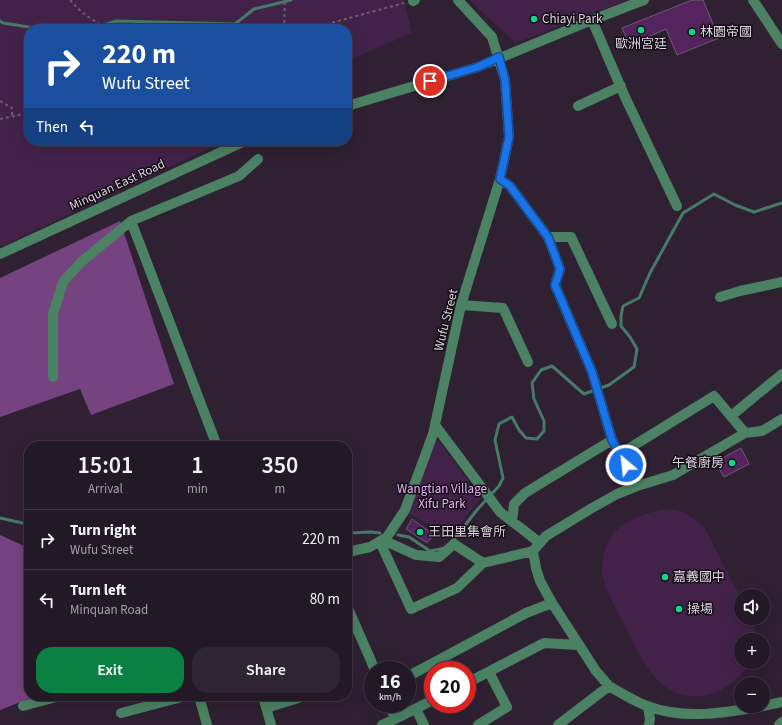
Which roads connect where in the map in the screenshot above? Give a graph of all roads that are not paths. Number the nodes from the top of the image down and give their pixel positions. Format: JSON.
{"nodes":[{"id":1,"x":458,"y":0,"type":"edge"},
{"id":2,"x":644,"y":0,"type":"edge"},
{"id":3,"x":753,"y":0,"type":"edge"},
{"id":4,"x":592,"y":20,"type":"junction"},
{"id":5,"x":782,"y":44,"type":"edge"},
{"id":6,"x":499,"y":57,"type":"junction"},
{"id":7,"x":621,"y":86,"type":"junction"},
{"id":8,"x":352,"y":105,"type":"edge"},
{"id":9,"x":578,"y":106,"type":"dead end"},
{"id":10,"x":234,"y":146,"type":"edge"},
{"id":11,"x":258,"y":159,"type":"dead end"},
{"id":12,"x":500,"y":179,"type":"junction"},
{"id":13,"x":677,"y":206,"type":"dead end"},
{"id":14,"x":131,"y":220,"type":"junction"},
{"id":15,"x":548,"y":237,"type":"junction"},
{"id":16,"x":0,"y":254,"type":"edge"},
{"id":17,"x":782,"y":282,"type":"edge"},
{"id":18,"x":720,"y":297,"type":"dead end"},
{"id":19,"x":461,"y":306,"type":"junction"},
{"id":20,"x":612,"y":324,"type":"dead end"},
{"id":21,"x":528,"y":362,"type":"dead end"},
{"id":22,"x":782,"y":374,"type":"edge"},
{"id":23,"x":53,"y":377,"type":"dead end"},
{"id":24,"x":731,"y":416,"type":"junction"},
{"id":25,"x":782,"y":419,"type":"edge"},
{"id":26,"x":435,"y":425,"type":"junction"},
{"id":27,"x":745,"y":433,"type":"junction"},
{"id":28,"x":612,"y":440,"type":"junction"},
{"id":29,"x":215,"y":441,"type":"edge"},
{"id":30,"x":620,"y":454,"type":"junction"},
{"id":31,"x":637,"y":486,"type":"junction"},
{"id":32,"x":512,"y":522,"type":"junction"},
{"id":33,"x":381,"y":541,"type":"junction"},
{"id":34,"x":540,"y":543,"type":"junction"},
{"id":35,"x":532,"y":551,"type":"junction"},
{"id":36,"x":352,"y":552,"type":"edge"},
{"id":37,"x":483,"y":563,"type":"junction"},
{"id":38,"x":552,"y":603,"type":"junction"},
{"id":39,"x":352,"y":625,"type":"edge"},
{"id":40,"x":578,"y":645,"type":"junction"},
{"id":41,"x":370,"y":661,"type":"edge"},
{"id":42,"x":416,"y":672,"type":"edge"},
{"id":43,"x":489,"y":672,"type":"junction"},
{"id":44,"x":476,"y":678,"type":"edge"},
{"id":45,"x":609,"y":686,"type":"junction"},
{"id":46,"x":42,"y":701,"type":"edge"},
{"id":47,"x":167,"y":701,"type":"edge"},
{"id":48,"x":200,"y":701,"type":"edge"},
{"id":49,"x":264,"y":701,"type":"edge"},
{"id":50,"x":288,"y":701,"type":"edge"},
{"id":51,"x":782,"y":702,"type":"edge"},
{"id":52,"x":424,"y":705,"type":"edge"},
{"id":53,"x":770,"y":705,"type":"edge"},
{"id":54,"x":23,"y":706,"type":"dead end"},
{"id":55,"x":648,"y":707,"type":"junction"},
{"id":56,"x":266,"y":708,"type":"junction"},
{"id":57,"x":416,"y":709,"type":"joint"},
{"id":58,"x":734,"y":710,"type":"edge"},
{"id":59,"x":121,"y":713,"type":"dead end"},
{"id":60,"x":393,"y":713,"type":"edge"},
{"id":61,"x":408,"y":713,"type":"edge"},
{"id":62,"x":395,"y":719,"type":"junction"},
{"id":63,"x":782,"y":722,"type":"edge"},
{"id":64,"x":206,"y":725,"type":"edge"},
{"id":65,"x":271,"y":725,"type":"edge"},
{"id":66,"x":382,"y":725,"type":"edge"},
{"id":67,"x":424,"y":725,"type":"edge"},
{"id":68,"x":478,"y":725,"type":"edge"},
{"id":69,"x":558,"y":725,"type":"edge"},
{"id":70,"x":649,"y":725,"type":"edge"},
{"id":71,"x":779,"y":725,"type":"edge"}],
"edges":[{"from":1,"to":6,"type":"street","name":"Wufu Street"},
{"from":2,"to":4,"type":"street"},
{"from":3,"to":5,"type":"street"},
{"from":4,"to":6,"type":"street"},
{"from":4,"to":7,"type":"street"},
{"from":6,"to":8,"type":"street"},
{"from":6,"to":12,"type":"street","name":"Wufu Street"},
{"from":7,"to":9,"type":"street"},
{"from":7,"to":13,"type":"street"},
{"from":10,"to":16,"type":"street","name":"Minquan East Road"},
{"from":11,"to":14,"type":"street"},
{"from":12,"to":15,"type":"street"},
{"from":12,"to":19,"type":"street","name":"Wufu Street"},
{"from":14,"to":23,"type":"street"},
{"from":14,"to":29,"type":"street"},
{"from":15,"to":20,"type":"street"},
{"from":15,"to":28,"type":"street"},
{"from":17,"to":18,"type":"street"},
{"from":19,"to":21,"type":"street"},
{"from":19,"to":26,"type":"street","name":"Wufu Street"},
{"from":22,"to":24,"type":"street"},
{"from":24,"to":27,"type":"street"},
{"from":24,"to":30,"type":"street"},
{"from":25,"to":27,"type":"street"},
{"from":26,"to":32,"type":"street"},
{"from":26,"to":33,"type":"street","name":"Wufu Street"},
{"from":27,"to":31,"type":"street"},
{"from":28,"to":30,"type":"street"},
{"from":28,"to":32,"type":"street"},
{"from":30,"to":31,"type":"street"},
{"from":31,"to":34,"type":"street"},
{"from":32,"to":34,"type":"street"},
{"from":33,"to":36,"type":"street","name":"Wufu Street"},
{"from":33,"to":37,"type":"street"},
{"from":33,"to":37,"type":"street"},
{"from":34,"to":35,"type":"street"},
{"from":35,"to":37,"type":"street"},
{"from":35,"to":38,"type":"street"},
{"from":38,"to":40,"type":"street"},
{"from":38,"to":42,"type":"street"},
{"from":39,"to":41,"type":"street"},
{"from":40,"to":43,"type":"street"},
{"from":40,"to":45,"type":"street"},
{"from":43,"to":44,"type":"street"},
{"from":43,"to":68,"type":"street"},
{"from":45,"to":55,"type":"street"},
{"from":45,"to":69,"type":"street"},
{"from":46,"to":54,"type":"street"},
{"from":47,"to":59,"type":"street"},
{"from":48,"to":64,"type":"street"},
{"from":49,"to":56,"type":"street"},
{"from":50,"to":56,"type":"street"},
{"from":51,"to":53,"type":"street"},
{"from":52,"to":57,"type":"street"},
{"from":55,"to":58,"type":"street"},
{"from":55,"to":70,"type":"street"},
{"from":56,"to":65,"type":"street"},
{"from":57,"to":67,"type":"street"},
{"from":60,"to":62,"type":"street"},
{"from":61,"to":62,"type":"street"},
{"from":62,"to":66,"type":"street"},
{"from":63,"to":71,"type":"street"}]}
